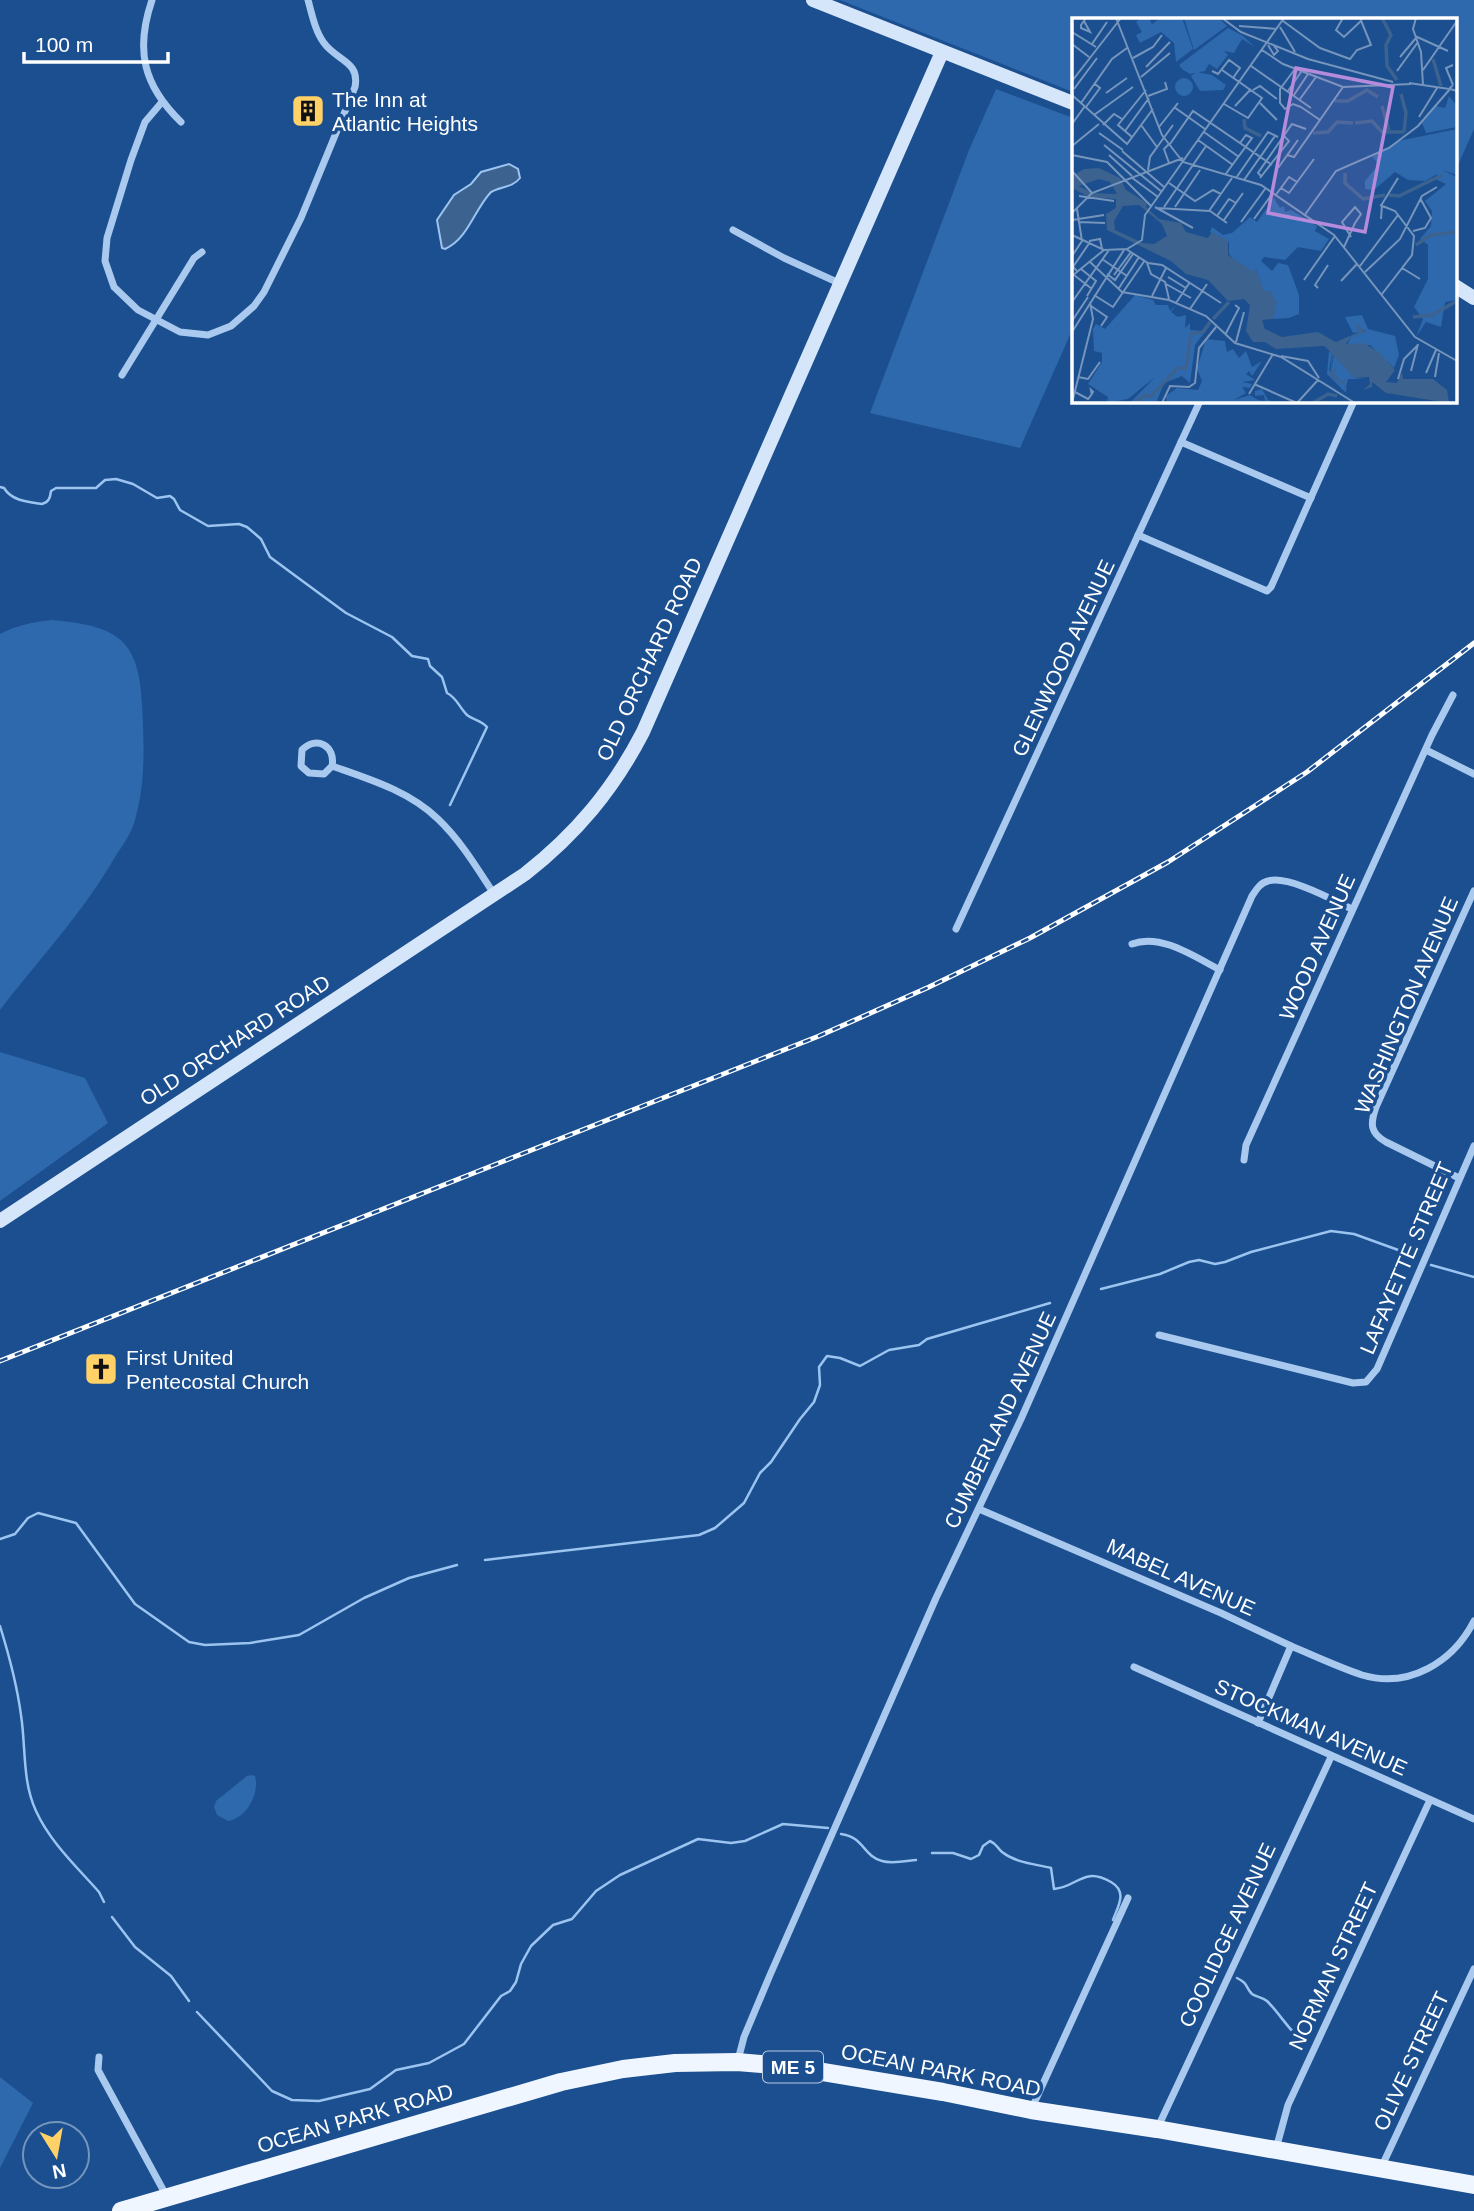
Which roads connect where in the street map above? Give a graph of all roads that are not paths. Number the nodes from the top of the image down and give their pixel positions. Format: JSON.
{"nodes":[{"id":1,"x":152,"y":0,"type":"edge"},
{"id":2,"x":308,"y":0,"type":"edge"},
{"id":3,"x":813,"y":0,"type":"edge"},
{"id":4,"x":942,"y":52,"type":"junction"},
{"id":5,"x":162,"y":102,"type":"junction"},
{"id":6,"x":1072,"y":103,"type":"edge"},
{"id":7,"x":181,"y":122,"type":"dead end"},
{"id":8,"x":733,"y":230,"type":"dead end"},
{"id":9,"x":202,"y":252,"type":"dead end"},
{"id":10,"x":839,"y":283,"type":"junction"},
{"id":11,"x":1456,"y":286,"type":"edge"},
{"id":12,"x":1473,"y":294,"type":"edge"},
{"id":13,"x":156,"y":321,"type":"junction"},
{"id":14,"x":122,"y":375,"type":"dead end"},
{"id":15,"x":1200,"y":402,"type":"edge"},
{"id":16,"x":1352,"y":402,"type":"edge"},
{"id":17,"x":1181,"y":442,"type":"junction"},
{"id":18,"x":1311,"y":498,"type":"junction"},
{"id":19,"x":1138,"y":535,"type":"junction"},
{"id":20,"x":1453,"y":695,"type":"dead end"},
{"id":21,"x":1426,"y":750,"type":"junction"},
{"id":22,"x":332,"y":766,"type":"junction"},
{"id":23,"x":1474,"y":774,"type":"edge"},
{"id":24,"x":1474,"y":891,"type":"edge"},
{"id":25,"x":494,"y":894,"type":"junction"},
{"id":26,"x":1352,"y":909,"type":"junction"},
{"id":27,"x":956,"y":929,"type":"dead end"},
{"id":28,"x":1132,"y":944,"type":"dead end"},
{"id":29,"x":1220,"y":970,"type":"junction"},
{"id":30,"x":1474,"y":1146,"type":"edge"},
{"id":31,"x":1244,"y":1160,"type":"dead end"},
{"id":32,"x":1459,"y":1178,"type":"junction"},
{"id":33,"x":0,"y":1220,"type":"edge"},
{"id":34,"x":1159,"y":1335,"type":"dead end"},
{"id":35,"x":979,"y":1509,"type":"junction"},
{"id":36,"x":1474,"y":1621,"type":"edge"},
{"id":37,"x":1292,"y":1646,"type":"junction"},
{"id":38,"x":1134,"y":1667,"type":"dead end"},
{"id":39,"x":1258,"y":1723,"type":"junction"},
{"id":40,"x":1331,"y":1757,"type":"junction"},
{"id":41,"x":1430,"y":1800,"type":"junction"},
{"id":42,"x":1474,"y":1819,"type":"edge"},
{"id":43,"x":1128,"y":1898,"type":"dead end"},
{"id":44,"x":1474,"y":1969,"type":"edge"},
{"id":45,"x":99,"y":2057,"type":"dead end"},
{"id":46,"x":737,"y":2062,"type":"junction"},
{"id":47,"x":1031,"y":2110,"type":"junction"},
{"id":48,"x":1157,"y":2129,"type":"junction"},
{"id":49,"x":1276,"y":2150,"type":"junction"},
{"id":50,"x":1381,"y":2168,"type":"junction"},
{"id":51,"x":1474,"y":2185,"type":"edge"},
{"id":52,"x":167,"y":2197,"type":"junction"},
{"id":53,"x":121,"y":2211,"type":"edge"}],
"edges":[{"from":1,"to":5,"type":"street"},
{"from":2,"to":13,"type":"street"},
{"from":3,"to":4,"type":"street"},
{"from":4,"to":6,"type":"street"},
{"from":4,"to":10,"type":"street","name":"OLD ORCHARD ROAD"},
{"from":5,"to":7,"type":"street"},
{"from":5,"to":13,"type":"street"},
{"from":8,"to":10,"type":"street"},
{"from":9,"to":13,"type":"street"},
{"from":10,"to":25,"type":"street","name":"OLD ORCHARD ROAD"},
{"from":11,"to":12,"type":"street"},
{"from":13,"to":14,"type":"street"},
{"from":15,"to":17,"type":"street","name":"GLENWOOD AVENUE"},
{"from":16,"to":18,"type":"street"},
{"from":17,"to":18,"type":"street"},
{"from":17,"to":19,"type":"street","name":"GLENWOOD AVENUE"},
{"from":18,"to":19,"type":"street"},
{"from":19,"to":27,"type":"street","name":"GLENWOOD AVENUE"},
{"from":20,"to":21,"type":"street","name":"WOOD AVENUE"},
{"from":21,"to":23,"type":"street"},
{"from":21,"to":26,"type":"street","name":"WOOD AVENUE"},
{"from":22,"to":22,"type":"street"},
{"from":22,"to":25,"type":"street"},
{"from":24,"to":32,"type":"street","name":"WASHINGTON AVENUE"},
{"from":25,"to":33,"type":"street","name":"OLD ORCHARD ROAD"},
{"from":26,"to":29,"type":"street","name":"CUMBERLAND AVENUE"},
{"from":26,"to":31,"type":"street","name":"WOOD AVENUE"},
{"from":28,"to":29,"type":"street"},
{"from":29,"to":35,"type":"street","name":"CUMBERLAND AVENUE"},
{"from":30,"to":32,"type":"street","name":"LAFAYETTE STREET"},
{"from":32,"to":34,"type":"street","name":"LAFAYETTE STREET"},
{"from":35,"to":37,"type":"street","name":"MABEL AVENUE"},
{"from":35,"to":46,"type":"street","name":"CUMBERLAND AVENUE"},
{"from":36,"to":37,"type":"street","name":"MABEL AVENUE"},
{"from":37,"to":39,"type":"street"},
{"from":38,"to":39,"type":"street","name":"STOCKMAN AVENUE"},
{"from":39,"to":40,"type":"street","name":"STOCKMAN AVENUE"},
{"from":40,"to":41,"type":"street","name":"STOCKMAN AVENUE"},
{"from":40,"to":48,"type":"street","name":"COOLIDGE AVENUE"},
{"from":41,"to":42,"type":"street","name":"STOCKMAN AVENUE"},
{"from":41,"to":49,"type":"street","name":"NORMAN STREET"},
{"from":43,"to":47,"type":"street"},
{"from":44,"to":50,"type":"street","name":"OLIVE STREET"},
{"from":45,"to":52,"type":"street"},
{"from":46,"to":47,"type":"main road","name":"OCEAN PARK ROAD","number":"ME 5"},
{"from":46,"to":52,"type":"main road","name":"OCEAN PARK ROAD","number":"ME 5"},
{"from":47,"to":48,"type":"main road","name":"OCEAN PARK ROAD","number":"ME 5"},
{"from":48,"to":49,"type":"main road","name":"OCEAN PARK ROAD","number":"ME 5"},
{"from":49,"to":50,"type":"main road","name":"OCEAN PARK ROAD","number":"ME 5"},
{"from":50,"to":51,"type":"main road","name":"OCEAN PARK ROAD","number":"ME 5"},
{"from":52,"to":53,"type":"main road","name":"OCEAN PARK ROAD","number":"ME 5"}]}
